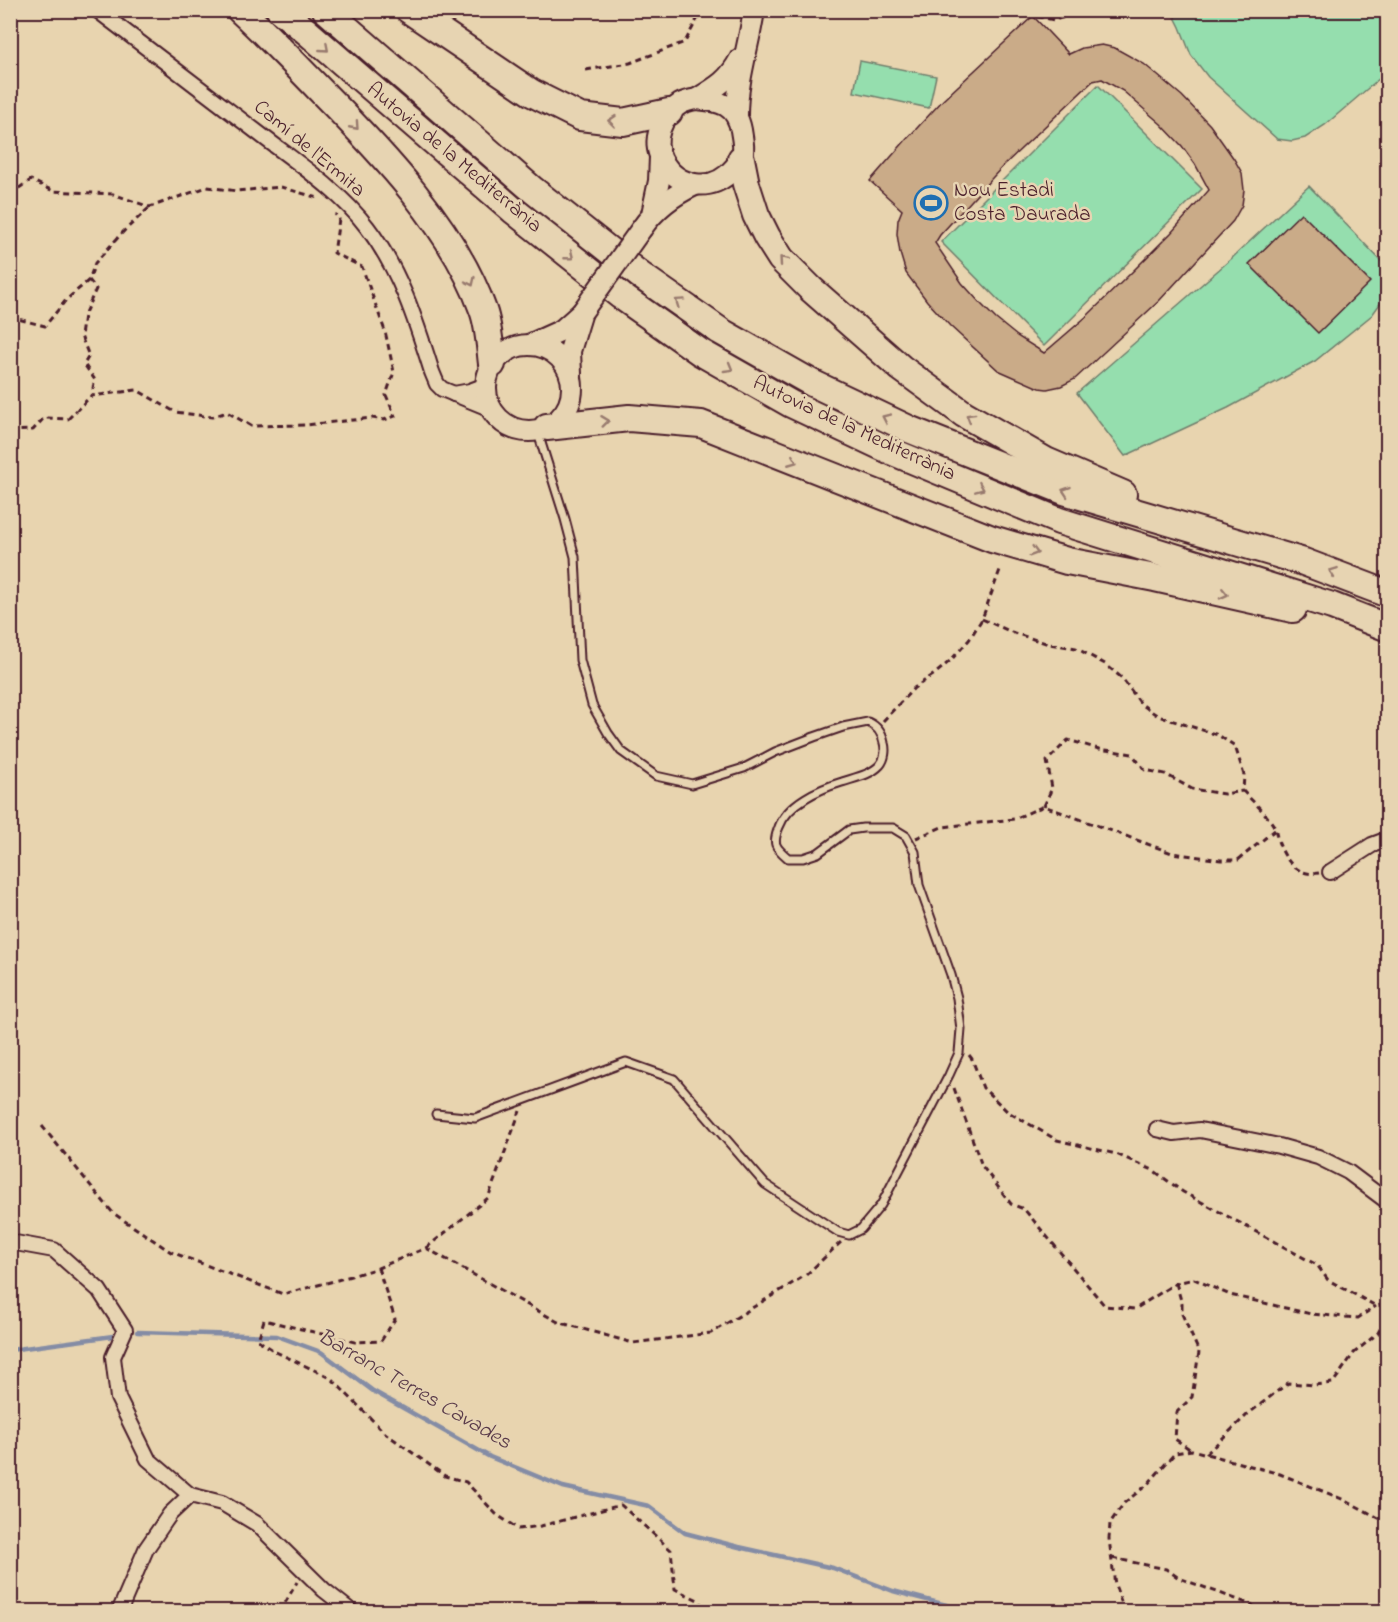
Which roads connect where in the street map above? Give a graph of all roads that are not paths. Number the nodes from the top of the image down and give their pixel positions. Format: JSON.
{"nodes":[{"id":1,"x":97,"y":10,"type":"edge"},
{"id":2,"x":240,"y":10,"type":"edge"},
{"id":3,"x":280,"y":10,"type":"edge"},
{"id":4,"x":326,"y":10,"type":"edge"},
{"id":5,"x":409,"y":10,"type":"edge"},
{"id":6,"x":754,"y":10,"type":"edge"},
{"id":7,"x":748,"y":43,"type":"junction"},
{"id":8,"x":697,"y":99,"type":"junction"},
{"id":9,"x":669,"y":112,"type":"junction"},
{"id":10,"x":737,"y":115,"type":"junction"},
{"id":11,"x":660,"y":157,"type":"junction"},
{"id":12,"x":741,"y":159,"type":"junction"},
{"id":13,"x":695,"y":185,"type":"junction"},
{"id":14,"x":647,"y":221,"type":"junction"},
{"id":15,"x":582,"y":312,"type":"junction"},
{"id":16,"x":531,"y":344,"type":"junction"},
{"id":17,"x":489,"y":375,"type":"junction"},
{"id":18,"x":572,"y":377,"type":"junction"},
{"id":19,"x":454,"y":394,"type":"junction"},
{"id":20,"x":491,"y":409,"type":"junction"},
{"id":21,"x":542,"y":429,"type":"junction"},
{"id":22,"x":1227,"y":539,"type":"junction"},
{"id":23,"x":1388,"y":594,"type":"edge"},
{"id":24,"x":1388,"y":628,"type":"edge"},
{"id":25,"x":1388,"y":641,"type":"edge"},
{"id":26,"x":1388,"y":838,"type":"edge"},
{"id":27,"x":1329,"y":872,"type":"road end"},
{"id":28,"x":436,"y":1114,"type":"dead end"},
{"id":29,"x":1157,"y":1130,"type":"dead end"},
{"id":30,"x":1388,"y":1202,"type":"edge"},
{"id":31,"x":10,"y":1242,"type":"edge"},
{"id":32,"x":190,"y":1495,"type":"junction"},
{"id":33,"x":118,"y":1611,"type":"edge"},
{"id":34,"x":352,"y":1611,"type":"edge"}],
"edges":[{"from":1,"to":19,"type":"street","name":"Camí de l'Ermita"},
{"from":2,"to":17,"type":"highway","one_way":true},
{"from":3,"to":24,"type":"highway","name":"Autovia de la Mediterrània","one_way":true},
{"from":22,"to":4,"type":"highway","name":"Autovia de la Mediterrània","one_way":true},
{"from":9,"to":5,"type":"highway","one_way":true},
{"from":6,"to":7,"type":"main road"},
{"from":7,"to":8,"type":"main road"},
{"from":7,"to":10,"type":"main road"},
{"from":8,"to":9,"type":"main road"},
{"from":8,"to":10,"type":"main road"},
{"from":9,"to":11,"type":"main road"},
{"from":10,"to":12,"type":"main road"},
{"from":11,"to":13,"type":"main road"},
{"from":11,"to":14,"type":"main road"},
{"from":12,"to":13,"type":"main road"},
{"from":22,"to":12,"type":"highway","one_way":true},
{"from":13,"to":14,"type":"main road"},
{"from":14,"to":15,"type":"main road","bridge":true},
{"from":15,"to":16,"type":"main road"},
{"from":15,"to":18,"type":"main road"},
{"from":16,"to":17,"type":"main road"},
{"from":16,"to":18,"type":"main road"},
{"from":17,"to":19,"type":"street"},
{"from":17,"to":20,"type":"main road"},
{"from":18,"to":21,"type":"main road"},
{"from":19,"to":20,"type":"street","name":"Camí de l'Ermita"},
{"from":20,"to":21,"type":"main road"},
{"from":21,"to":25,"type":"highway","one_way":true},
{"from":21,"to":28,"type":"lane"},
{"from":23,"to":22,"type":"highway","name":"Autovia de la Mediterrània","one_way":true},
{"from":26,"to":27,"type":"street"},
{"from":29,"to":30,"type":"street"},
{"from":31,"to":32,"type":"street"},
{"from":32,"to":33,"type":"street"},
{"from":32,"to":34,"type":"street"}]}
